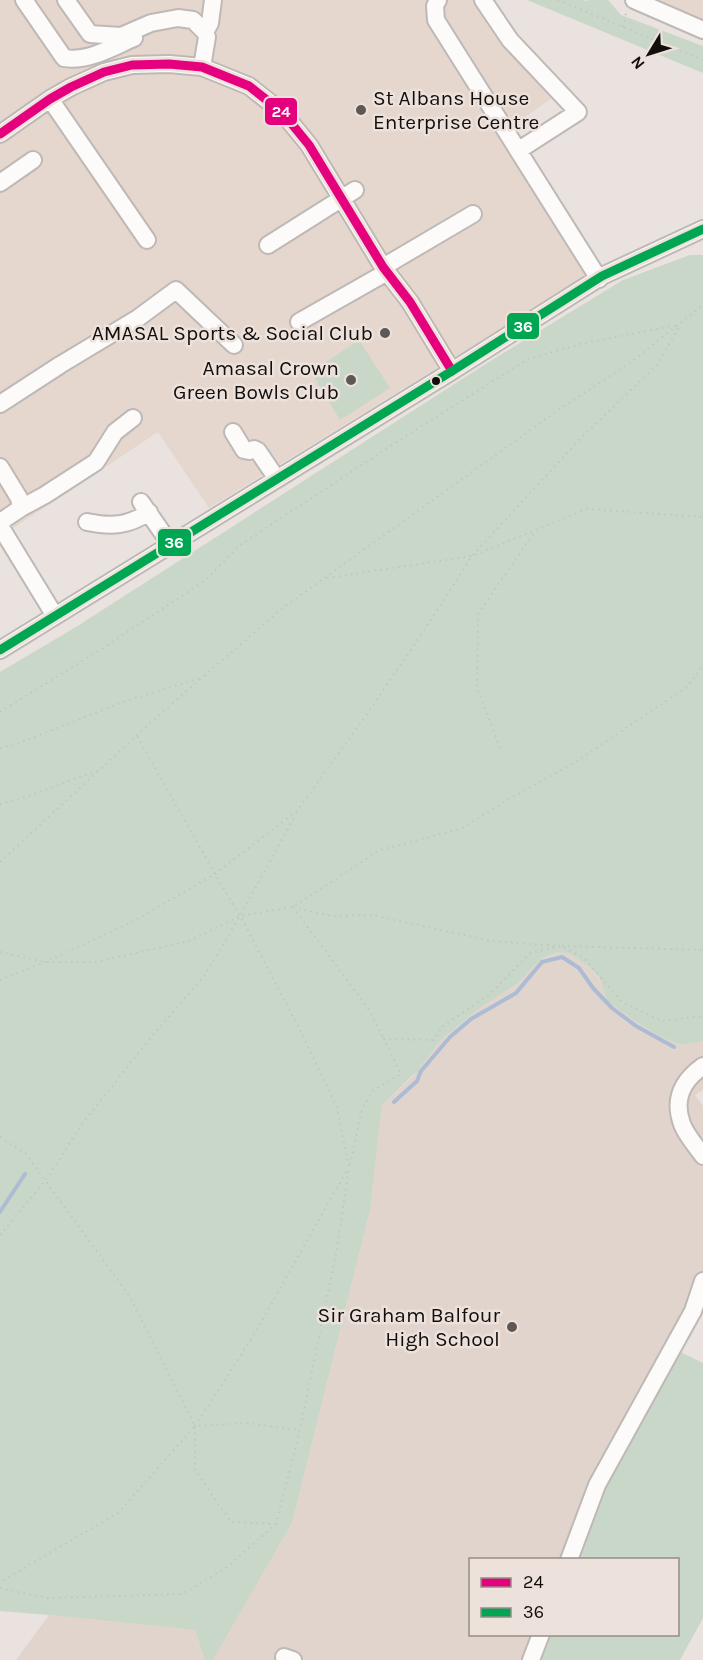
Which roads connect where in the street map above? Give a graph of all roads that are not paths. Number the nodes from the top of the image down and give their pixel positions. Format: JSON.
{"nodes":[{"id":1,"x":24,"y":0,"type":"edge"},
{"id":2,"x":66,"y":0,"type":"edge"},
{"id":3,"x":213,"y":0,"type":"edge"},
{"id":4,"x":438,"y":0,"type":"edge"},
{"id":5,"x":483,"y":0,"type":"edge"},
{"id":6,"x":634,"y":0,"type":"edge"},
{"id":7,"x":166,"y":20,"type":"junction"},
{"id":8,"x":703,"y":30,"type":"edge"},
{"id":9,"x":206,"y":32,"type":"junction"},
{"id":10,"x":202,"y":67,"type":"junction"},
{"id":11,"x":50,"y":99,"type":"junction"},
{"id":12,"x":0,"y":134,"type":"edge"},
{"id":13,"x":519,"y":150,"type":"junction"},
{"id":14,"x":33,"y":160,"type":"dead end"},
{"id":15,"x":0,"y":183,"type":"edge"},
{"id":16,"x":348,"y":194,"type":"junction"},
{"id":17,"x":472,"y":214,"type":"dead end"},
{"id":18,"x":703,"y":229,"type":"edge"},
{"id":19,"x":147,"y":240,"type":"dead end"},
{"id":20,"x":268,"y":245,"type":"dead end"},
{"id":21,"x":385,"y":269,"type":"junction"},
{"id":22,"x":599,"y":279,"type":"junction"},
{"id":23,"x":299,"y":322,"type":"dead end"},
{"id":24,"x":234,"y":345,"type":"dead end"},
{"id":25,"x":452,"y":371,"type":"junction"},
{"id":26,"x":0,"y":404,"type":"edge"},
{"id":27,"x":133,"y":418,"type":"dead end"},
{"id":28,"x":233,"y":432,"type":"dead end"},
{"id":29,"x":0,"y":467,"type":"edge"},
{"id":30,"x":277,"y":479,"type":"junction"},
{"id":31,"x":21,"y":507,"type":"junction"},
{"id":32,"x":87,"y":522,"type":"dead end"},
{"id":33,"x":0,"y":524,"type":"edge"},
{"id":34,"x":171,"y":545,"type":"junction"},
{"id":35,"x":55,"y":616,"type":"junction"},
{"id":36,"x":0,"y":650,"type":"edge"},
{"id":37,"x":703,"y":1066,"type":"edge"},
{"id":38,"x":703,"y":1156,"type":"edge"},
{"id":39,"x":703,"y":1281,"type":"edge"},
{"id":40,"x":570,"y":1558,"type":"edge"},
{"id":41,"x":541,"y":1636,"type":"edge"},
{"id":42,"x":531,"y":1660,"type":"edge"}],
"edges":[{"from":1,"to":7,"type":"street"},
{"from":2,"to":7,"type":"street"},
{"from":3,"to":9,"type":"street"},
{"from":4,"to":13,"type":"street"},
{"from":5,"to":13,"type":"street"},
{"from":6,"to":8,"type":"street"},
{"from":7,"to":9,"type":"street"},
{"from":9,"to":10,"type":"street"},
{"from":10,"to":11,"type":"street"},
{"from":10,"to":16,"type":"street"},
{"from":11,"to":12,"type":"street"},
{"from":11,"to":19,"type":"street"},
{"from":13,"to":22,"type":"street"},
{"from":14,"to":15,"type":"street"},
{"from":16,"to":20,"type":"street"},
{"from":16,"to":21,"type":"street"},
{"from":17,"to":21,"type":"street"},
{"from":18,"to":22,"type":"street"},
{"from":21,"to":23,"type":"street"},
{"from":21,"to":25,"type":"street"},
{"from":22,"to":25,"type":"street"},
{"from":24,"to":26,"type":"street"},
{"from":25,"to":30,"type":"street"},
{"from":27,"to":31,"type":"street"},
{"from":28,"to":30,"type":"street"},
{"from":29,"to":31,"type":"street"},
{"from":30,"to":34,"type":"street"},
{"from":31,"to":33,"type":"street"},
{"from":32,"to":34,"type":"street"},
{"from":33,"to":35,"type":"street"},
{"from":34,"to":35,"type":"street"},
{"from":35,"to":36,"type":"street"},
{"from":37,"to":38,"type":"street"},
{"from":39,"to":40,"type":"street"},
{"from":41,"to":42,"type":"street"}]}
